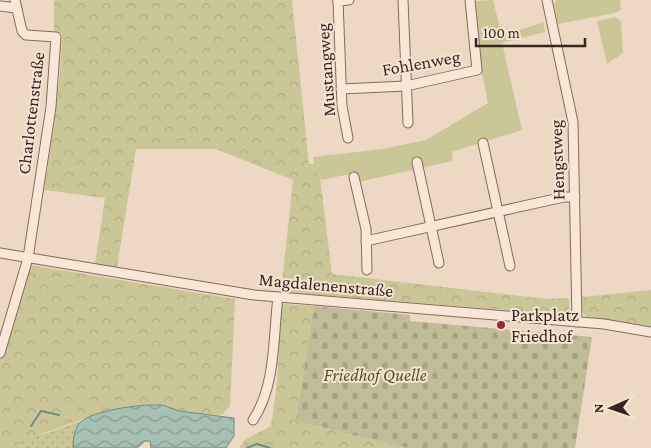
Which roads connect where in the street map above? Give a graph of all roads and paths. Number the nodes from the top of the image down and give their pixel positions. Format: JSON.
{"nodes":[{"id":1,"x":338,"y":0,"type":"edge"},
{"id":2,"x":349,"y":0,"type":"edge"},
{"id":3,"x":403,"y":0,"type":"edge"},
{"id":4,"x":470,"y":0,"type":"edge"},
{"id":5,"x":547,"y":0,"type":"edge"},
{"id":6,"x":16,"y":4,"type":"edge"},
{"id":7,"x":0,"y":6,"type":"edge"},
{"id":8,"x":406,"y":86,"type":"junction"},
{"id":9,"x":341,"y":89,"type":"junction"},
{"id":10,"x":408,"y":123,"type":"dead end"},
{"id":11,"x":348,"y":138,"type":"dead end"},
{"id":12,"x":483,"y":143,"type":"dead end"},
{"id":13,"x":417,"y":162,"type":"dead end"},
{"id":14,"x":354,"y":177,"type":"dead end"},
{"id":15,"x":575,"y":197,"type":"junction"},
{"id":16,"x":498,"y":212,"type":"junction"},
{"id":17,"x":432,"y":227,"type":"junction"},
{"id":18,"x":366,"y":241,"type":"junction"},
{"id":19,"x":0,"y":253,"type":"edge"},
{"id":20,"x":28,"y":258,"type":"junction"},
{"id":21,"x":439,"y":263,"type":"dead end"},
{"id":22,"x":510,"y":266,"type":"dead end"},
{"id":23,"x":367,"y":270,"type":"dead end"},
{"id":24,"x":278,"y":297,"type":"junction"},
{"id":25,"x":577,"y":322,"type":"junction"},
{"id":26,"x":651,"y":332,"type":"edge"},
{"id":27,"x":0,"y":353,"type":"edge"},
{"id":28,"x":253,"y":420,"type":"dead end"}],
"edges":[{"from":1,"to":2,"type":"street"},
{"from":1,"to":9,"type":"street","name":"Mustangweg"},
{"from":3,"to":8,"type":"street"},
{"from":4,"to":8,"type":"street","name":"Fohlenweg"},
{"from":5,"to":15,"type":"street","name":"Hengstweg"},
{"from":6,"to":7,"type":"street"},
{"from":6,"to":20,"type":"street","name":"Charlottenstraße"},
{"from":8,"to":9,"type":"street","name":"Fohlenweg"},
{"from":8,"to":10,"type":"street"},
{"from":9,"to":11,"type":"street","name":"Mustangweg"},
{"from":12,"to":16,"type":"street"},
{"from":13,"to":17,"type":"street"},
{"from":14,"to":18,"type":"street"},
{"from":15,"to":16,"type":"street"},
{"from":15,"to":25,"type":"street","name":"Hengstweg"},
{"from":16,"to":17,"type":"street"},
{"from":16,"to":22,"type":"street"},
{"from":17,"to":18,"type":"street"},
{"from":17,"to":21,"type":"street"},
{"from":18,"to":23,"type":"street"},
{"from":19,"to":20,"type":"street","name":"Magdalenenstraße"},
{"from":20,"to":24,"type":"street","name":"Magdalenenstraße"},
{"from":20,"to":27,"type":"street","name":"Charlottenstraße"},
{"from":24,"to":25,"type":"street","name":"Magdalenenstraße"},
{"from":24,"to":28,"type":"street"},
{"from":25,"to":26,"type":"street","name":"Magdalenenstraße"}]}
